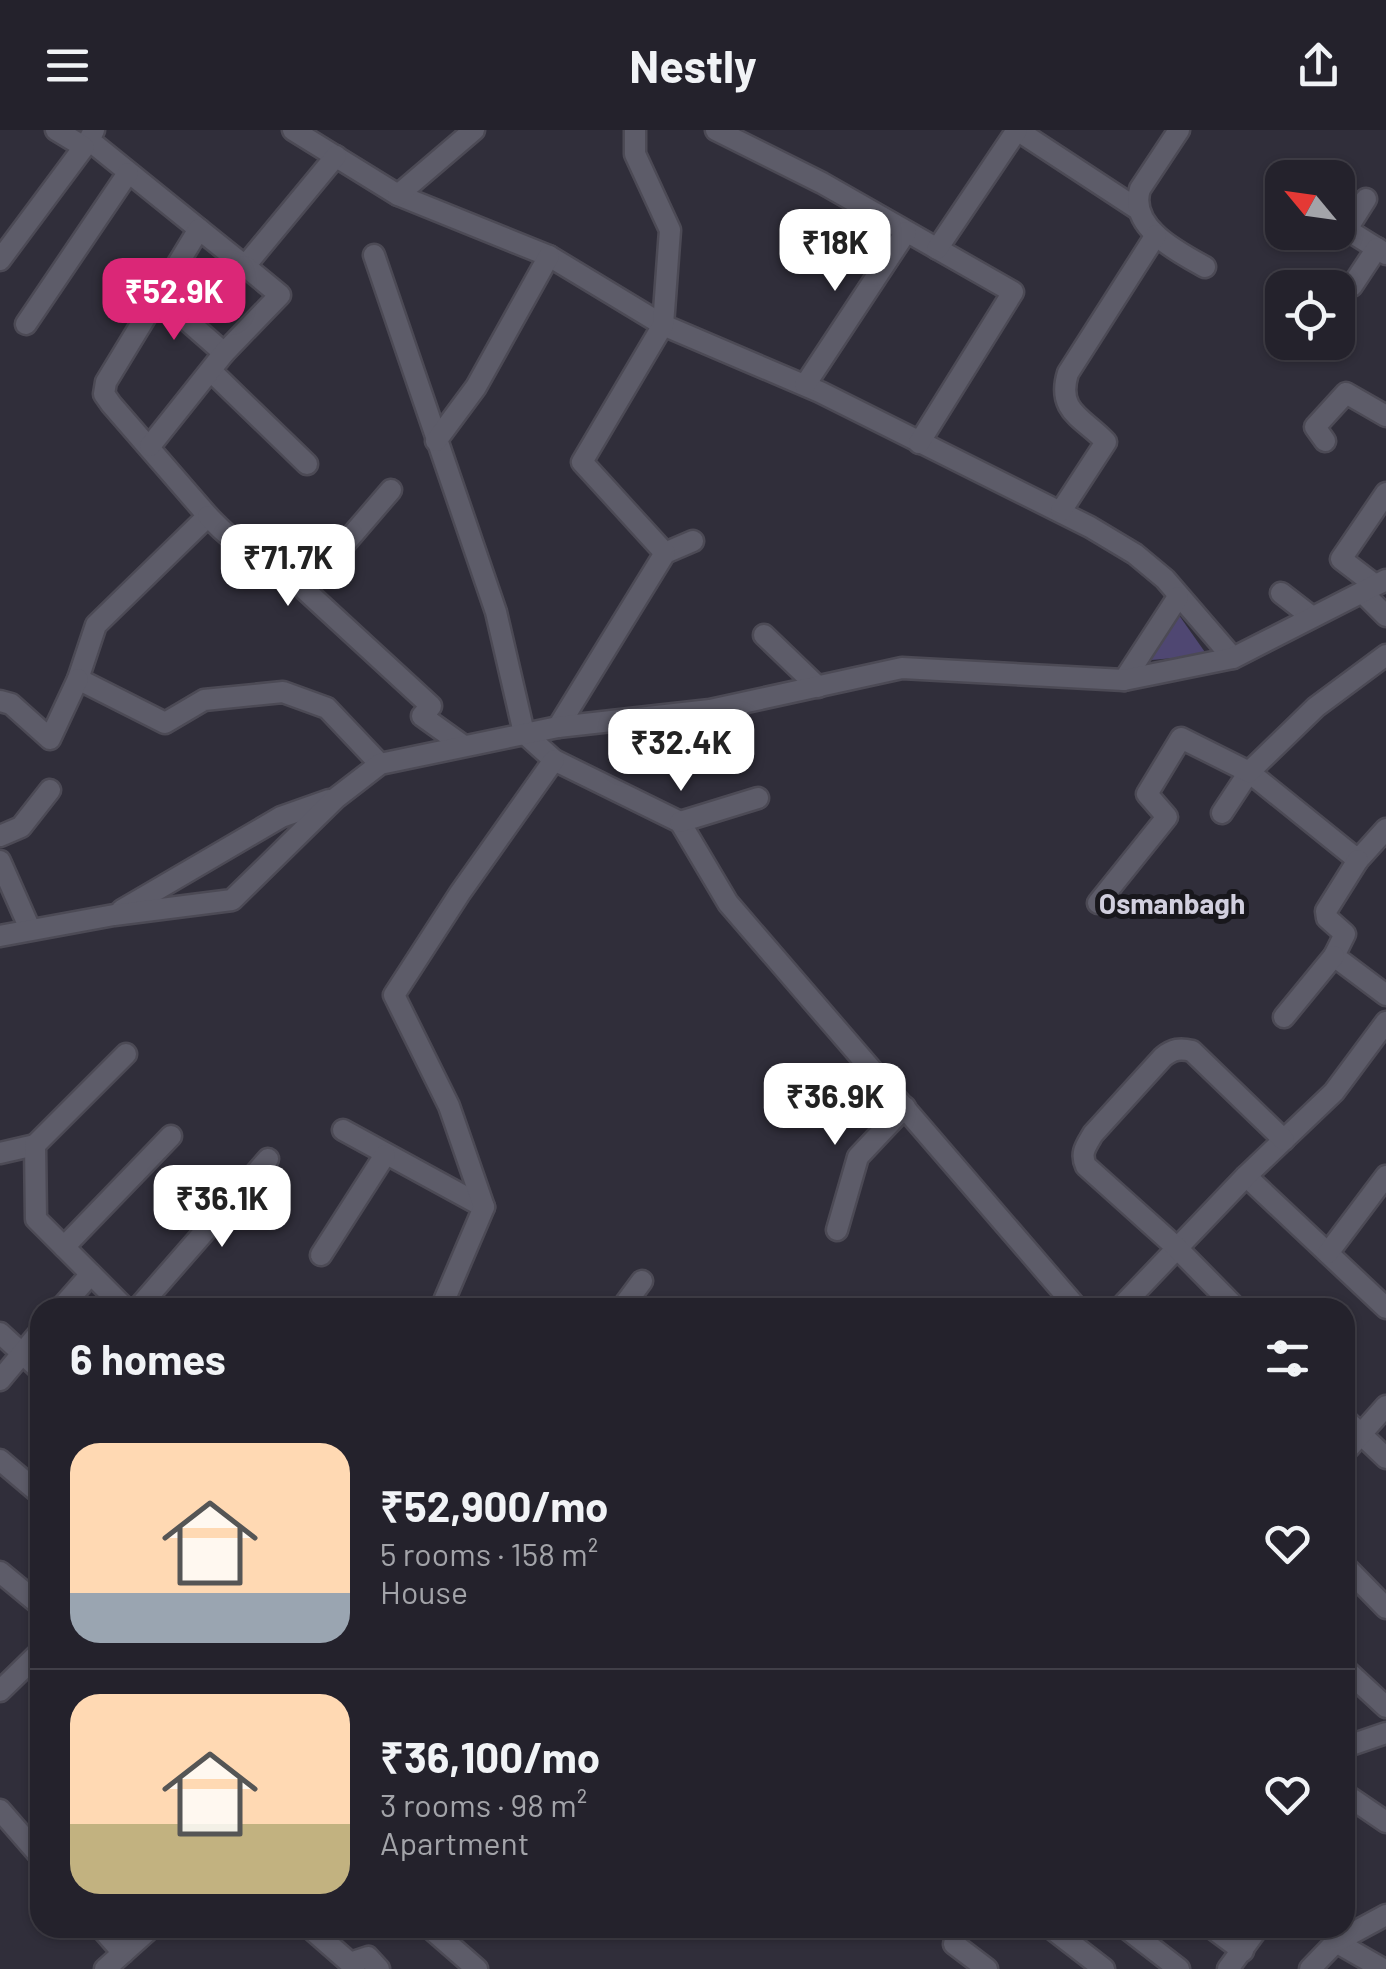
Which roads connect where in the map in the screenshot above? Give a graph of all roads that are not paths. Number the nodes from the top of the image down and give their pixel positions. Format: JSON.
{"nodes":[{"id":1,"x":56,"y":130,"type":"edge"},
{"id":2,"x":293,"y":130,"type":"edge"},
{"id":3,"x":474,"y":130,"type":"edge"},
{"id":4,"x":635,"y":130,"type":"edge"},
{"id":5,"x":716,"y":130,"type":"edge"},
{"id":6,"x":1017,"y":130,"type":"edge"},
{"id":7,"x":1179,"y":130,"type":"edge"},
{"id":8,"x":89,"y":139,"type":"edge"},
{"id":9,"x":336,"y":156,"type":"junction"},
{"id":10,"x":128,"y":173,"type":"junction"},
{"id":11,"x":398,"y":195,"type":"junction"},
{"id":12,"x":1366,"y":199,"type":"dead end"},
{"id":13,"x":1139,"y":210,"type":"junction"},
{"id":14,"x":1355,"y":212,"type":"edge"},
{"id":15,"x":199,"y":229,"type":"junction"},
{"id":16,"x":906,"y":232,"type":"junction"},
{"id":17,"x":1156,"y":235,"type":"junction"},
{"id":18,"x":1355,"y":235,"type":"edge"},
{"id":19,"x":937,"y":249,"type":"junction"},
{"id":20,"x":1381,"y":251,"type":"edge"},
{"id":21,"x":374,"y":255,"type":"dead end"},
{"id":22,"x":549,"y":256,"type":"junction"},
{"id":23,"x":0,"y":260,"type":"edge"},
{"id":24,"x":245,"y":266,"type":"junction"},
{"id":25,"x":1205,"y":268,"type":"dead end"},
{"id":26,"x":1355,"y":282,"type":"edge"},
{"id":27,"x":158,"y":296,"type":"junction"},
{"id":28,"x":26,"y":324,"type":"dead end"},
{"id":29,"x":663,"y":325,"type":"junction"},
{"id":30,"x":218,"y":362,"type":"junction"},
{"id":31,"x":805,"y":385,"type":"junction"},
{"id":32,"x":1386,"y":416,"type":"edge"},
{"id":33,"x":436,"y":440,"type":"junction"},
{"id":34,"x":1325,"y":441,"type":"dead end"},
{"id":35,"x":918,"y":442,"type":"junction"},
{"id":36,"x":150,"y":446,"type":"junction"},
{"id":37,"x":306,"y":464,"type":"dead end"},
{"id":38,"x":391,"y":490,"type":"dead end"},
{"id":39,"x":1386,"y":493,"type":"edge"},
{"id":40,"x":1061,"y":511,"type":"junction"},
{"id":41,"x":208,"y":516,"type":"junction"},
{"id":42,"x":693,"y":541,"type":"dead end"},
{"id":43,"x":666,"y":553,"type":"junction"},
{"id":44,"x":315,"y":578,"type":"junction"},
{"id":45,"x":1375,"y":586,"type":"edge"},
{"id":46,"x":1280,"y":593,"type":"dead end"},
{"id":47,"x":1178,"y":597,"type":"junction"},
{"id":48,"x":1312,"y":616,"type":"junction"},
{"id":49,"x":1386,"y":616,"type":"edge"},
{"id":50,"x":764,"y":635,"type":"dead end"},
{"id":51,"x":1386,"y":654,"type":"edge"},
{"id":52,"x":1233,"y":658,"type":"junction"},
{"id":53,"x":78,"y":679,"type":"junction"},
{"id":54,"x":1124,"y":680,"type":"junction"},
{"id":55,"x":818,"y":686,"type":"junction"},
{"id":56,"x":0,"y":701,"type":"edge"},
{"id":57,"x":558,"y":727,"type":"junction"},
{"id":58,"x":524,"y":733,"type":"junction"},
{"id":59,"x":460,"y":744,"type":"junction"},
{"id":60,"x":554,"y":760,"type":"junction"},
{"id":61,"x":380,"y":764,"type":"junction"},
{"id":62,"x":1249,"y":772,"type":"junction"},
{"id":63,"x":50,"y":790,"type":"dead end"},
{"id":64,"x":336,"y":798,"type":"junction"},
{"id":65,"x":758,"y":798,"type":"dead end"},
{"id":66,"x":1222,"y":813,"type":"dead end"},
{"id":67,"x":680,"y":822,"type":"junction"},
{"id":68,"x":1386,"y":830,"type":"edge"},
{"id":69,"x":0,"y":836,"type":"edge"},
{"id":70,"x":1358,"y":860,"type":"junction"},
{"id":71,"x":0,"y":861,"type":"edge"},
{"id":72,"x":1098,"y":903,"type":"dead end"},
{"id":73,"x":114,"y":915,"type":"junction"},
{"id":74,"x":30,"y":930,"type":"junction"},
{"id":75,"x":0,"y":936,"type":"edge"},
{"id":76,"x":1334,"y":956,"type":"junction"},
{"id":77,"x":1386,"y":995,"type":"edge"},
{"id":78,"x":1284,"y":1017,"type":"dead end"},
{"id":79,"x":1386,"y":1022,"type":"edge"},
{"id":80,"x":126,"y":1054,"type":"dead end"},
{"id":81,"x":905,"y":1108,"type":"junction"},
{"id":82,"x":343,"y":1130,"type":"dead end"},
{"id":83,"x":172,"y":1136,"type":"dead end"},
{"id":84,"x":1284,"y":1140,"type":"junction"},
{"id":85,"x":35,"y":1145,"type":"junction"},
{"id":86,"x":0,"y":1153,"type":"edge"},
{"id":87,"x":385,"y":1156,"type":"junction"},
{"id":88,"x":268,"y":1159,"type":"dead end"},
{"id":89,"x":1246,"y":1176,"type":"junction"},
{"id":90,"x":1386,"y":1176,"type":"edge"},
{"id":91,"x":484,"y":1207,"type":"junction"},
{"id":92,"x":837,"y":1230,"type":"dead end"},
{"id":93,"x":64,"y":1247,"type":"junction"},
{"id":94,"x":1176,"y":1247,"type":"junction"},
{"id":95,"x":1328,"y":1253,"type":"junction"},
{"id":96,"x":322,"y":1255,"type":"dead end"},
{"id":97,"x":90,"y":1274,"type":"junction"},
{"id":98,"x":642,"y":1281,"type":"dead end"},
{"id":99,"x":70,"y":1298,"type":"edge"},
{"id":100,"x":115,"y":1298,"type":"edge"},
{"id":101,"x":147,"y":1298,"type":"edge"},
{"id":102,"x":445,"y":1298,"type":"edge"},
{"id":103,"x":629,"y":1298,"type":"edge"},
{"id":104,"x":1068,"y":1298,"type":"edge"},
{"id":105,"x":1129,"y":1298,"type":"edge"},
{"id":106,"x":1226,"y":1298,"type":"edge"},
{"id":107,"x":1386,"y":1308,"type":"edge"},
{"id":108,"x":0,"y":1333,"type":"edge"},
{"id":109,"x":30,"y":1344,"type":"edge"},
{"id":110,"x":21,"y":1354,"type":"junction"},
{"id":111,"x":30,"y":1362,"type":"edge"},
{"id":112,"x":0,"y":1380,"type":"edge"},
{"id":113,"x":1386,"y":1406,"type":"edge"},
{"id":114,"x":1355,"y":1425,"type":"edge"},
{"id":115,"x":1355,"y":1428,"type":"edge"},
{"id":116,"x":1386,"y":1458,"type":"edge"},
{"id":117,"x":0,"y":1460,"type":"edge"},
{"id":118,"x":30,"y":1486,"type":"edge"},
{"id":119,"x":0,"y":1572,"type":"edge"},
{"id":120,"x":1355,"y":1576,"type":"edge"},
{"id":121,"x":30,"y":1596,"type":"edge"},
{"id":122,"x":1386,"y":1608,"type":"edge"},
{"id":123,"x":30,"y":1661,"type":"edge"},
{"id":124,"x":1355,"y":1678,"type":"edge"},
{"id":125,"x":3,"y":1684,"type":"edge"},
{"id":126,"x":1386,"y":1706,"type":"edge"},
{"id":127,"x":1386,"y":1732,"type":"edge"},
{"id":128,"x":1355,"y":1743,"type":"edge"},
{"id":129,"x":1355,"y":1801,"type":"edge"},
{"id":130,"x":0,"y":1810,"type":"edge"},
{"id":131,"x":1386,"y":1822,"type":"edge"},
{"id":132,"x":30,"y":1844,"type":"edge"},
{"id":133,"x":1386,"y":1914,"type":"edge"},
{"id":134,"x":1355,"y":1931,"type":"edge"},
{"id":135,"x":110,"y":1938,"type":"edge"},
{"id":136,"x":140,"y":1938,"type":"edge"},
{"id":137,"x":320,"y":1938,"type":"edge"},
{"id":138,"x":441,"y":1938,"type":"edge"},
{"id":139,"x":1064,"y":1938,"type":"edge"},
{"id":140,"x":1139,"y":1938,"type":"edge"},
{"id":141,"x":1225,"y":1938,"type":"edge"},
{"id":142,"x":1252,"y":1938,"type":"edge"},
{"id":143,"x":1343,"y":1938,"type":"edge"},
{"id":144,"x":1336,"y":1942,"type":"junction"},
{"id":145,"x":954,"y":1944,"type":"dead end"},
{"id":146,"x":1243,"y":1952,"type":"junction"},
{"id":147,"x":123,"y":1953,"type":"junction"},
{"id":148,"x":347,"y":1966,"type":"edge"},
{"id":149,"x":1312,"y":1968,"type":"edge"},
{"id":150,"x":105,"y":1969,"type":"edge"},
{"id":151,"x":379,"y":1969,"type":"edge"},
{"id":152,"x":477,"y":1969,"type":"edge"},
{"id":153,"x":988,"y":1969,"type":"edge"},
{"id":154,"x":1104,"y":1969,"type":"edge"},
{"id":155,"x":1179,"y":1969,"type":"edge"},
{"id":156,"x":1228,"y":1969,"type":"edge"},
{"id":157,"x":1383,"y":1969,"type":"edge"}],
"edges":[{"from":1,"to":8,"type":"street"},
{"from":2,"to":9,"type":"street"},
{"from":3,"to":11,"type":"street"},
{"from":4,"to":29,"type":"street"},
{"from":5,"to":16,"type":"street"},
{"from":6,"to":13,"type":"street"},
{"from":6,"to":19,"type":"street"},
{"from":7,"to":13,"type":"street"},
{"from":8,"to":10,"type":"street"},
{"from":8,"to":23,"type":"street"},
{"from":9,"to":11,"type":"street"},
{"from":9,"to":24,"type":"street"},
{"from":10,"to":15,"type":"street"},
{"from":10,"to":28,"type":"street"},
{"from":11,"to":22,"type":"street"},
{"from":12,"to":14,"type":"street"},
{"from":13,"to":17,"type":"street"},
{"from":15,"to":24,"type":"street"},
{"from":15,"to":27,"type":"street"},
{"from":16,"to":19,"type":"street"},
{"from":16,"to":31,"type":"street"},
{"from":17,"to":25,"type":"street"},
{"from":17,"to":40,"type":"street"},
{"from":18,"to":20,"type":"street"},
{"from":19,"to":35,"type":"street"},
{"from":20,"to":26,"type":"street"},
{"from":21,"to":33,"type":"street"},
{"from":22,"to":29,"type":"street"},
{"from":22,"to":33,"type":"street"},
{"from":24,"to":30,"type":"street"},
{"from":27,"to":30,"type":"street"},
{"from":27,"to":36,"type":"street"},
{"from":29,"to":31,"type":"street"},
{"from":29,"to":43,"type":"street"},
{"from":30,"to":36,"type":"street"},
{"from":30,"to":37,"type":"street"},
{"from":31,"to":35,"type":"street"},
{"from":32,"to":34,"type":"street"},
{"from":33,"to":58,"type":"street"},
{"from":35,"to":40,"type":"street"},
{"from":36,"to":41,"type":"street"},
{"from":38,"to":44,"type":"street"},
{"from":39,"to":45,"type":"street"},
{"from":40,"to":47,"type":"street"},
{"from":41,"to":44,"type":"street"},
{"from":41,"to":53,"type":"street"},
{"from":42,"to":43,"type":"street"},
{"from":43,"to":57,"type":"street"},
{"from":44,"to":59,"type":"street"},
{"from":45,"to":48,"type":"street"},
{"from":45,"to":49,"type":"street"},
{"from":46,"to":48,"type":"street"},
{"from":47,"to":52,"type":"street"},
{"from":47,"to":54,"type":"street"},
{"from":48,"to":52,"type":"street"},
{"from":50,"to":55,"type":"street"},
{"from":51,"to":62,"type":"street"},
{"from":52,"to":54,"type":"street"},
{"from":53,"to":56,"type":"street"},
{"from":53,"to":61,"type":"street"},
{"from":54,"to":55,"type":"street"},
{"from":55,"to":57,"type":"street"},
{"from":57,"to":58,"type":"street"},
{"from":58,"to":59,"type":"street"},
{"from":58,"to":60,"type":"street"},
{"from":59,"to":61,"type":"street"},
{"from":60,"to":67,"type":"street"},
{"from":60,"to":91,"type":"street"},
{"from":61,"to":64,"type":"street"},
{"from":62,"to":66,"type":"street"},
{"from":62,"to":70,"type":"street"},
{"from":62,"to":72,"type":"street"},
{"from":63,"to":69,"type":"street"},
{"from":64,"to":73,"type":"street"},
{"from":64,"to":73,"type":"street"},
{"from":65,"to":67,"type":"street"},
{"from":67,"to":81,"type":"street"},
{"from":68,"to":70,"type":"street"},
{"from":70,"to":76,"type":"street"},
{"from":71,"to":74,"type":"street"},
{"from":73,"to":74,"type":"street"},
{"from":74,"to":75,"type":"street"},
{"from":76,"to":77,"type":"street"},
{"from":76,"to":78,"type":"street"},
{"from":79,"to":84,"type":"street"},
{"from":80,"to":85,"type":"street"},
{"from":81,"to":92,"type":"street"},
{"from":81,"to":104,"type":"street"},
{"from":82,"to":87,"type":"street"},
{"from":83,"to":93,"type":"street"},
{"from":84,"to":89,"type":"street"},
{"from":84,"to":94,"type":"street"},
{"from":85,"to":86,"type":"street"},
{"from":85,"to":93,"type":"street"},
{"from":87,"to":91,"type":"street"},
{"from":87,"to":96,"type":"street"},
{"from":88,"to":101,"type":"street"},
{"from":89,"to":94,"type":"street"},
{"from":89,"to":95,"type":"street"},
{"from":90,"to":95,"type":"street"},
{"from":91,"to":102,"type":"street"},
{"from":93,"to":97,"type":"street"},
{"from":94,"to":105,"type":"street"},
{"from":94,"to":106,"type":"street"},
{"from":95,"to":107,"type":"street"},
{"from":97,"to":99,"type":"street"},
{"from":97,"to":100,"type":"street"},
{"from":98,"to":103,"type":"street"},
{"from":108,"to":110,"type":"street"},
{"from":109,"to":110,"type":"street"},
{"from":110,"to":111,"type":"street"},
{"from":110,"to":112,"type":"street"},
{"from":113,"to":114,"type":"street"},
{"from":115,"to":116,"type":"street"},
{"from":117,"to":118,"type":"street"},
{"from":119,"to":121,"type":"street"},
{"from":120,"to":122,"type":"street"},
{"from":123,"to":125,"type":"street"},
{"from":124,"to":126,"type":"street"},
{"from":127,"to":128,"type":"street"},
{"from":129,"to":131,"type":"street"},
{"from":130,"to":132,"type":"street"},
{"from":133,"to":134,"type":"street"},
{"from":135,"to":147,"type":"street"},
{"from":136,"to":147,"type":"street"},
{"from":137,"to":148,"type":"street"},
{"from":138,"to":152,"type":"street"},
{"from":139,"to":154,"type":"street"},
{"from":140,"to":155,"type":"street"},
{"from":141,"to":146,"type":"street"},
{"from":142,"to":146,"type":"street"},
{"from":143,"to":144,"type":"street"},
{"from":144,"to":149,"type":"street"},
{"from":144,"to":157,"type":"street"},
{"from":145,"to":153,"type":"street"},
{"from":146,"to":156,"type":"street"},
{"from":147,"to":150,"type":"street"},
{"from":148,"to":151,"type":"street"}]}
